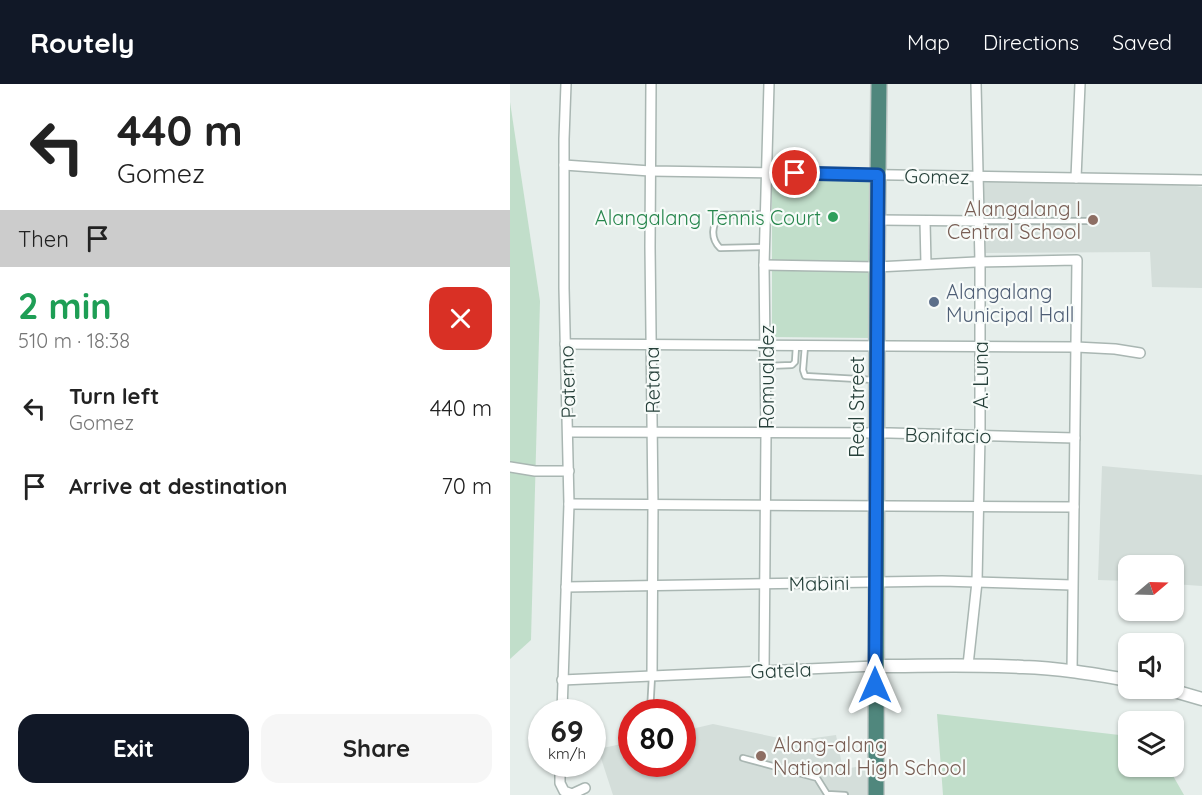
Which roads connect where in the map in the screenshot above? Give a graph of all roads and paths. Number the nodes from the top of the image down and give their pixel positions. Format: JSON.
{"nodes":[{"id":1,"x":566,"y":84,"type":"edge"},
{"id":2,"x":651,"y":84,"type":"edge"},
{"id":3,"x":769,"y":84,"type":"edge"},
{"id":4,"x":879,"y":84,"type":"edge"},
{"id":5,"x":976,"y":84,"type":"edge"},
{"id":6,"x":1080,"y":84,"type":"edge"},
{"id":7,"x":564,"y":165,"type":"junction"},
{"id":8,"x":650,"y":171,"type":"junction"},
{"id":9,"x":766,"y":172,"type":"junction"},
{"id":10,"x":878,"y":175,"type":"junction"},
{"id":11,"x":978,"y":177,"type":"junction"},
{"id":12,"x":1076,"y":178,"type":"junction"},
{"id":13,"x":1202,"y":180,"type":"edge"},
{"id":14,"x":765,"y":214,"type":"junction"},
{"id":15,"x":878,"y":220,"type":"junction"},
{"id":16,"x":925,"y":221,"type":"junction"},
{"id":17,"x":978,"y":221,"type":"junction"},
{"id":18,"x":1088,"y":221,"type":"dead end"},
{"id":19,"x":765,"y":247,"type":"junction"},
{"id":20,"x":980,"y":262,"type":"junction"},
{"id":21,"x":926,"y":264,"type":"junction"},
{"id":22,"x":764,"y":265,"type":"junction"},
{"id":23,"x":877,"y":267,"type":"junction"},
{"id":24,"x":565,"y":344,"type":"junction"},
{"id":25,"x":651,"y":344,"type":"junction"},
{"id":26,"x":878,"y":345,"type":"junction"},
{"id":27,"x":766,"y":346,"type":"junction"},
{"id":28,"x":800,"y":346,"type":"junction"},
{"id":29,"x":980,"y":346,"type":"junction"},
{"id":30,"x":1076,"y":347,"type":"junction"},
{"id":31,"x":1140,"y":353,"type":"dead end"},
{"id":32,"x":766,"y":366,"type":"junction"},
{"id":33,"x":878,"y":380,"type":"junction"},
{"id":34,"x":568,"y":432,"type":"junction"},
{"id":35,"x":653,"y":433,"type":"junction"},
{"id":36,"x":766,"y":434,"type":"junction"},
{"id":37,"x":878,"y":434,"type":"junction"},
{"id":38,"x":980,"y":435,"type":"junction"},
{"id":39,"x":1075,"y":438,"type":"junction"},
{"id":40,"x":510,"y":467,"type":"edge"},
{"id":41,"x":569,"y":471,"type":"junction"},
{"id":42,"x":569,"y":504,"type":"junction"},
{"id":43,"x":653,"y":504,"type":"junction"},
{"id":44,"x":765,"y":505,"type":"junction"},
{"id":45,"x":877,"y":505,"type":"junction"},
{"id":46,"x":1074,"y":507,"type":"junction"},
{"id":47,"x":977,"y":508,"type":"junction"},
{"id":48,"x":876,"y":582,"type":"junction"},
{"id":49,"x":976,"y":582,"type":"junction"},
{"id":50,"x":764,"y":584,"type":"junction"},
{"id":51,"x":1072,"y":585,"type":"junction"},
{"id":52,"x":652,"y":586,"type":"junction"},
{"id":53,"x":566,"y":587,"type":"junction"},
{"id":54,"x":968,"y":665,"type":"junction"},
{"id":55,"x":875,"y":666,"type":"junction"},
{"id":56,"x":764,"y":670,"type":"junction"},
{"id":57,"x":1072,"y":671,"type":"junction"},
{"id":58,"x":652,"y":676,"type":"junction"},
{"id":59,"x":1118,"y":678,"type":"edge"},
{"id":60,"x":562,"y":680,"type":"junction"},
{"id":61,"x":1184,"y":694,"type":"edge"},
{"id":62,"x":562,"y":699,"type":"edge"},
{"id":63,"x":651,"y":699,"type":"edge"},
{"id":64,"x":1202,"y":699,"type":"edge"},
{"id":65,"x":743,"y":758,"type":"dead end"},
{"id":66,"x":560,"y":777,"type":"edge"},
{"id":67,"x":585,"y":788,"type":"dead end"},
{"id":68,"x":845,"y":795,"type":"edge"},
{"id":69,"x":876,"y":795,"type":"edge"}],
"edges":[{"from":1,"to":7,"type":"street","name":"Paterno"},
{"from":2,"to":8,"type":"street","name":"Retana"},
{"from":3,"to":9,"type":"street","name":"Romualdez"},
{"from":4,"to":10,"type":"highway","name":"Real Street"},
{"from":5,"to":11,"type":"street","name":"A. Luna"},
{"from":6,"to":12,"type":"street"},
{"from":7,"to":8,"type":"street","name":"Gomez"},
{"from":7,"to":24,"type":"street","name":"Paterno"},
{"from":8,"to":9,"type":"street","name":"Gomez"},
{"from":8,"to":25,"type":"street","name":"Retana"},
{"from":9,"to":10,"type":"street","name":"Gomez"},
{"from":9,"to":14,"type":"street","name":"Romualdez"},
{"from":10,"to":11,"type":"street","name":"Gomez"},
{"from":10,"to":15,"type":"highway","name":"Real Street"},
{"from":11,"to":12,"type":"street","name":"Gomez"},
{"from":11,"to":17,"type":"street","name":"A. Luna"},
{"from":12,"to":13,"type":"street","name":"Gomez"},
{"from":14,"to":19,"type":"street","name":"Romualdez"},
{"from":14,"to":19,"type":"lane"},
{"from":15,"to":16,"type":"street"},
{"from":15,"to":23,"type":"highway","name":"Real Street"},
{"from":16,"to":17,"type":"street"},
{"from":16,"to":21,"type":"street"},
{"from":17,"to":18,"type":"lane"},
{"from":17,"to":20,"type":"street","name":"A. Luna"},
{"from":19,"to":22,"type":"street","name":"Romualdez"},
{"from":20,"to":21,"type":"street"},
{"from":20,"to":29,"type":"street","name":"A. Luna"},
{"from":20,"to":30,"type":"street"},
{"from":21,"to":23,"type":"street"},
{"from":22,"to":23,"type":"street"},
{"from":22,"to":27,"type":"street","name":"Romualdez"},
{"from":23,"to":26,"type":"highway","name":"Real Street"},
{"from":24,"to":25,"type":"street"},
{"from":24,"to":34,"type":"street","name":"Paterno"},
{"from":25,"to":27,"type":"street"},
{"from":25,"to":35,"type":"street","name":"Retana"},
{"from":26,"to":28,"type":"street"},
{"from":26,"to":29,"type":"street"},
{"from":26,"to":33,"type":"highway","name":"Real Street"},
{"from":27,"to":28,"type":"street"},
{"from":27,"to":32,"type":"street","name":"Romualdez"},
{"from":28,"to":32,"type":"lane"},
{"from":28,"to":33,"type":"lane"},
{"from":29,"to":30,"type":"street"},
{"from":29,"to":38,"type":"street","name":"A. Luna"},
{"from":30,"to":31,"type":"street"},
{"from":30,"to":39,"type":"street"},
{"from":32,"to":36,"type":"street","name":"Romualdez"},
{"from":33,"to":37,"type":"highway","name":"Real Street"},
{"from":34,"to":35,"type":"street","name":"Bonifacio"},
{"from":34,"to":41,"type":"street","name":"Paterno"},
{"from":35,"to":36,"type":"street","name":"Bonifacio"},
{"from":35,"to":43,"type":"street","name":"Retana"},
{"from":36,"to":37,"type":"street","name":"Bonifacio"},
{"from":36,"to":44,"type":"street","name":"Romualdez"},
{"from":37,"to":38,"type":"street","name":"Bonifacio"},
{"from":37,"to":45,"type":"highway","name":"Real Street"},
{"from":38,"to":39,"type":"street","name":"Bonifacio"},
{"from":38,"to":47,"type":"street","name":"A. Luna"},
{"from":39,"to":46,"type":"street"},
{"from":40,"to":41,"type":"street"},
{"from":41,"to":42,"type":"street","name":"Paterno"},
{"from":42,"to":43,"type":"street"},
{"from":42,"to":53,"type":"street","name":"Paterno"},
{"from":43,"to":44,"type":"street"},
{"from":43,"to":52,"type":"street","name":"Retana"},
{"from":44,"to":45,"type":"street"},
{"from":44,"to":50,"type":"street","name":"Romualdez"},
{"from":45,"to":47,"type":"street"},
{"from":45,"to":48,"type":"highway","name":"Real Street"},
{"from":46,"to":47,"type":"street"},
{"from":46,"to":51,"type":"street"},
{"from":47,"to":49,"type":"street","name":"A. Luna"},
{"from":48,"to":49,"type":"street","name":"Mabini"},
{"from":48,"to":50,"type":"street","name":"Mabini"},
{"from":48,"to":55,"type":"highway","name":"Real Street"},
{"from":49,"to":51,"type":"street","name":"Mabini"},
{"from":49,"to":54,"type":"street","name":"A. Luna"},
{"from":50,"to":52,"type":"street","name":"Mabini"},
{"from":50,"to":56,"type":"street","name":"Romualdez"},
{"from":51,"to":57,"type":"street"},
{"from":52,"to":53,"type":"street","name":"Mabini"},
{"from":52,"to":58,"type":"street","name":"Retana"},
{"from":53,"to":60,"type":"street","name":"Paterno"},
{"from":54,"to":55,"type":"street","name":"Gatela"},
{"from":54,"to":57,"type":"street","name":"Gatela"},
{"from":55,"to":56,"type":"street","name":"Gatela"},
{"from":55,"to":69,"type":"highway","name":"Real Street"},
{"from":56,"to":58,"type":"street","name":"Gatela"},
{"from":57,"to":59,"type":"street","name":"Gatela"},
{"from":58,"to":60,"type":"street","name":"Gatela"},
{"from":58,"to":63,"type":"lane"},
{"from":60,"to":62,"type":"street","name":"Paterno"},
{"from":61,"to":64,"type":"street"},
{"from":65,"to":68,"type":"lane"},
{"from":66,"to":67,"type":"street"}]}
